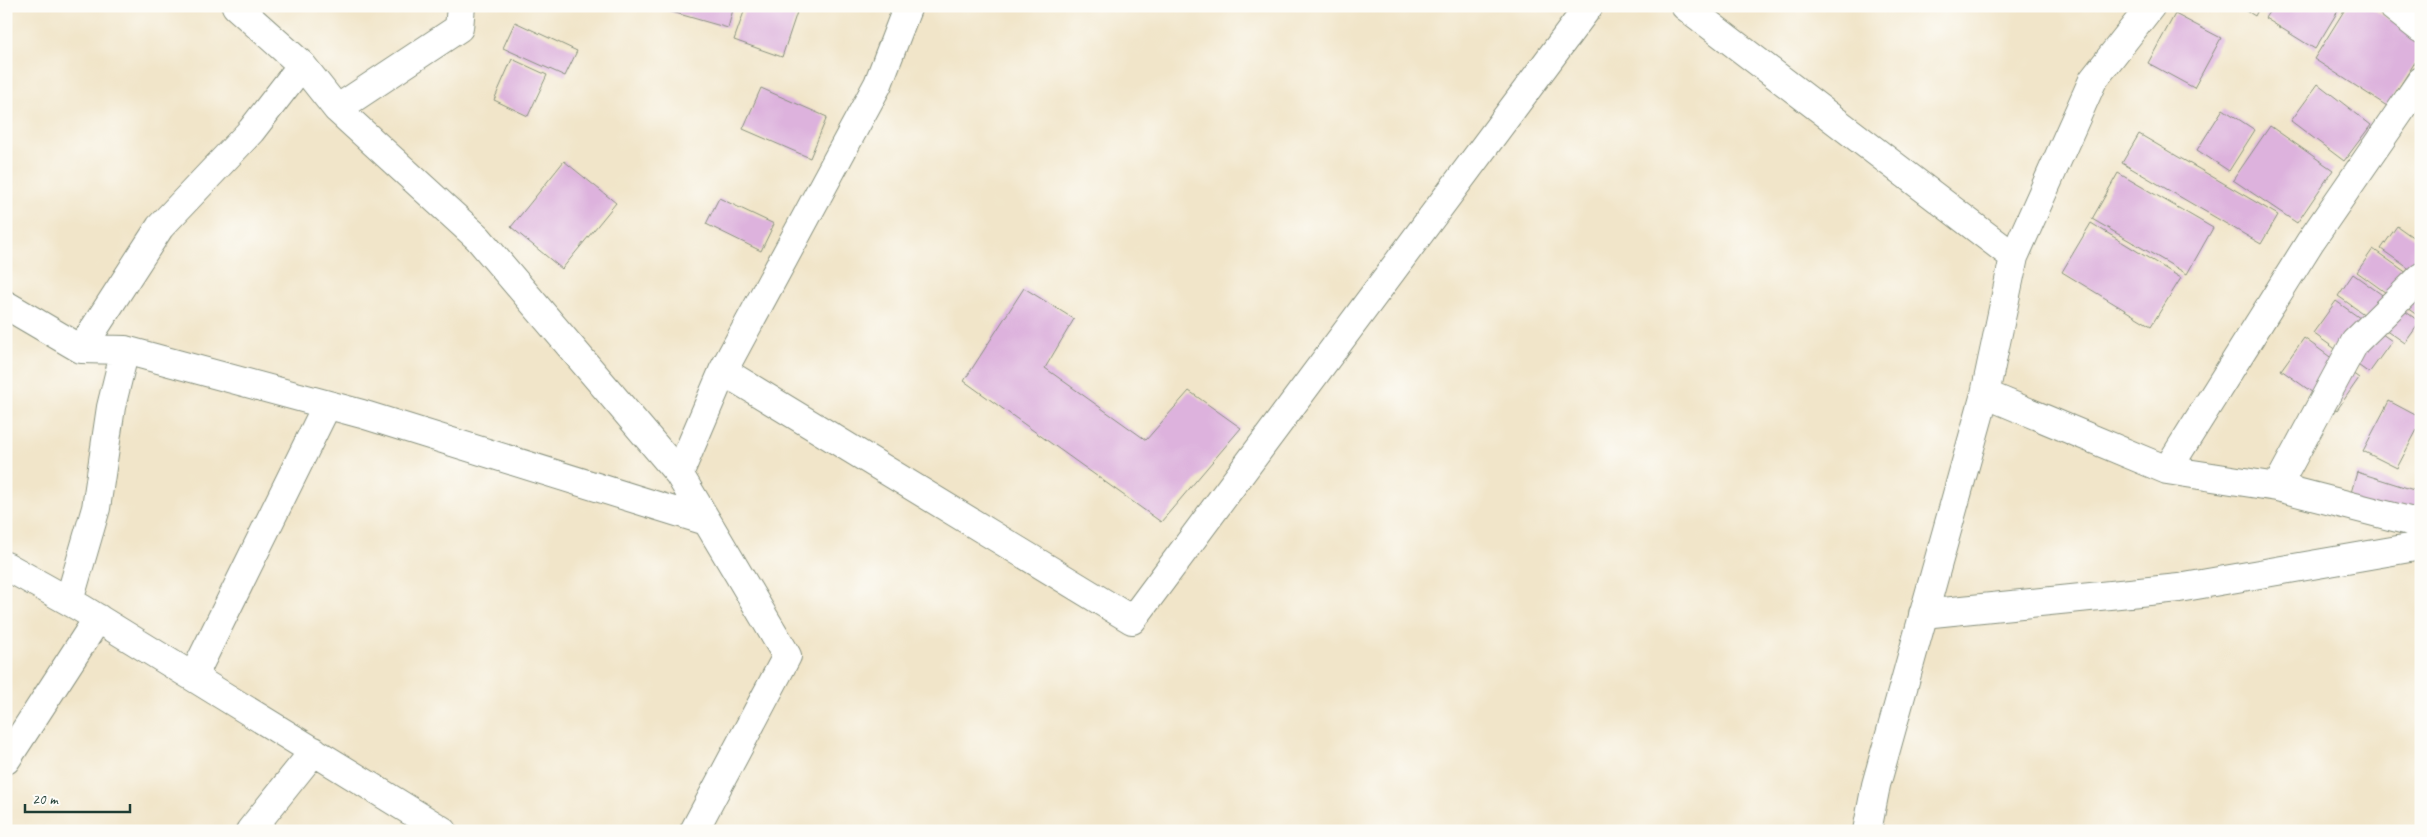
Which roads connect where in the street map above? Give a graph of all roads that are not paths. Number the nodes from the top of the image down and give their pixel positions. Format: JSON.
{"nodes":[{"id":1,"x":236,"y":6,"type":"edge"},
{"id":2,"x":461,"y":6,"type":"edge"},
{"id":3,"x":908,"y":6,"type":"edge"},
{"id":4,"x":1589,"y":6,"type":"edge"},
{"id":5,"x":1685,"y":6,"type":"edge"},
{"id":6,"x":2151,"y":6,"type":"edge"},
{"id":7,"x":2392,"y":6,"type":"edge"},
{"id":8,"x":2421,"y":29,"type":"edge"},
{"id":9,"x":302,"y":65,"type":"junction"},
{"id":10,"x":2421,"y":82,"type":"edge"},
{"id":11,"x":337,"y":109,"type":"junction"},
{"id":12,"x":2014,"y":257,"type":"junction"},
{"id":13,"x":2421,"y":277,"type":"edge"},
{"id":14,"x":6,"y":305,"type":"edge"},
{"id":15,"x":81,"y":349,"type":"junction"},
{"id":16,"x":125,"y":350,"type":"junction"},
{"id":17,"x":723,"y":371,"type":"junction"},
{"id":18,"x":1985,"y":394,"type":"junction"},
{"id":19,"x":327,"y":405,"type":"junction"},
{"id":20,"x":2167,"y":470,"type":"junction"},
{"id":21,"x":679,"y":474,"type":"junction"},
{"id":22,"x":2277,"y":487,"type":"junction"},
{"id":23,"x":706,"y":521,"type":"junction"},
{"id":24,"x":2421,"y":524,"type":"edge"},
{"id":25,"x":2421,"y":546,"type":"edge"},
{"id":26,"x":6,"y":566,"type":"edge"},
{"id":27,"x":69,"y":601,"type":"junction"},
{"id":28,"x":1924,"y":614,"type":"junction"},
{"id":29,"x":98,"y":618,"type":"junction"},
{"id":30,"x":193,"y":677,"type":"junction"},
{"id":31,"x":314,"y":751,"type":"junction"},
{"id":32,"x":6,"y":760,"type":"edge"},
{"id":33,"x":250,"y":831,"type":"edge"},
{"id":34,"x":443,"y":831,"type":"edge"},
{"id":35,"x":694,"y":831,"type":"edge"},
{"id":36,"x":1867,"y":831,"type":"edge"}],
"edges":[{"from":1,"to":9,"type":"street"},
{"from":2,"to":11,"type":"street"},
{"from":3,"to":17,"type":"street"},
{"from":4,"to":17,"type":"street"},
{"from":5,"to":12,"type":"street"},
{"from":6,"to":12,"type":"street"},
{"from":7,"to":8,"type":"street"},
{"from":9,"to":11,"type":"street"},
{"from":9,"to":15,"type":"street"},
{"from":10,"to":20,"type":"street"},
{"from":11,"to":21,"type":"street"},
{"from":12,"to":18,"type":"street"},
{"from":13,"to":22,"type":"street"},
{"from":14,"to":15,"type":"street"},
{"from":15,"to":16,"type":"street"},
{"from":16,"to":19,"type":"street"},
{"from":16,"to":27,"type":"street"},
{"from":17,"to":21,"type":"street"},
{"from":18,"to":20,"type":"street"},
{"from":18,"to":28,"type":"street"},
{"from":19,"to":23,"type":"street"},
{"from":19,"to":30,"type":"street"},
{"from":20,"to":22,"type":"street"},
{"from":21,"to":23,"type":"street"},
{"from":22,"to":24,"type":"street"},
{"from":23,"to":35,"type":"street"},
{"from":25,"to":28,"type":"street"},
{"from":26,"to":27,"type":"street"},
{"from":27,"to":29,"type":"street"},
{"from":28,"to":36,"type":"street"},
{"from":29,"to":30,"type":"street"},
{"from":29,"to":32,"type":"street"},
{"from":30,"to":31,"type":"street"},
{"from":31,"to":33,"type":"street"},
{"from":31,"to":34,"type":"street"}]}
